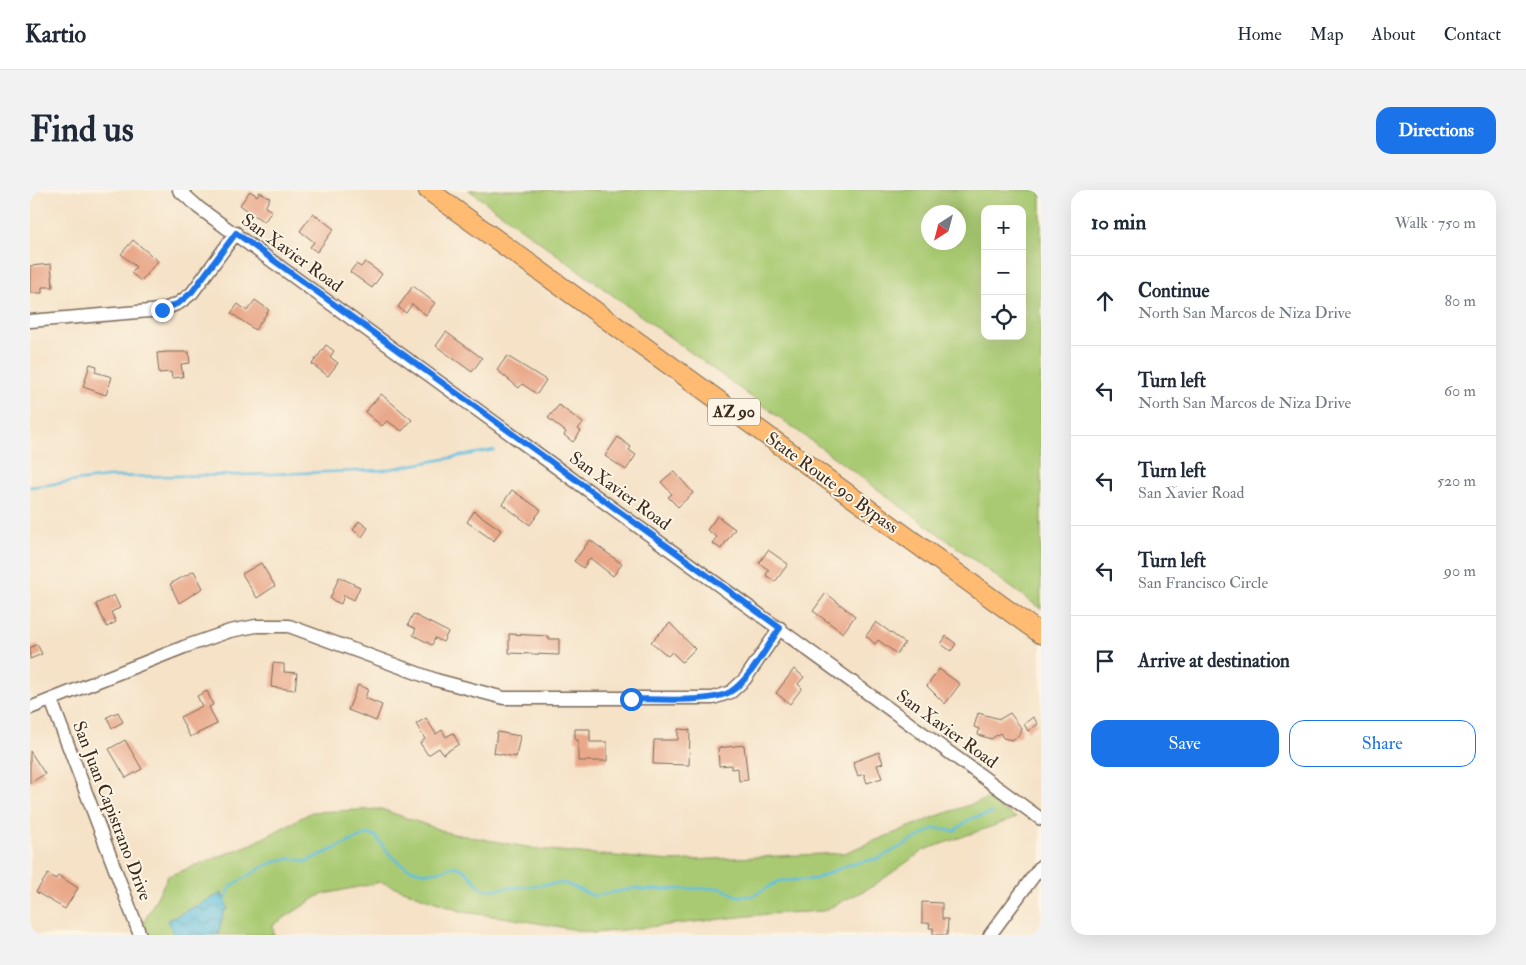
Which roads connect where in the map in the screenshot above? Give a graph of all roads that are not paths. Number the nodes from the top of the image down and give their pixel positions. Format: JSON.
{"nodes":[{"id":1,"x":179,"y":190,"type":"edge"},
{"id":2,"x":428,"y":190,"type":"edge"},
{"id":3,"x":236,"y":233,"type":"junction"},
{"id":4,"x":30,"y":321,"type":"edge"},
{"id":5,"x":780,"y":628,"type":"junction"},
{"id":6,"x":1041,"y":634,"type":"edge"},
{"id":7,"x":51,"y":700,"type":"junction"},
{"id":8,"x":30,"y":708,"type":"edge"},
{"id":9,"x":1041,"y":819,"type":"edge"},
{"id":10,"x":1041,"y":866,"type":"edge"},
{"id":11,"x":140,"y":935,"type":"edge"},
{"id":12,"x":990,"y":935,"type":"edge"}],
"edges":[{"from":1,"to":3,"type":"street","name":"San Xavier Road"},
{"from":2,"to":6,"type":"highway","name":"State Route 90 Bypass","number":"AZ 90"},
{"from":3,"to":4,"type":"street"},
{"from":3,"to":5,"type":"street","name":"San Xavier Road"},
{"from":5,"to":7,"type":"street"},
{"from":5,"to":9,"type":"street","name":"San Xavier Road"},
{"from":7,"to":8,"type":"street"},
{"from":7,"to":11,"type":"street","name":"San Juan Capistrano Drive"},
{"from":10,"to":12,"type":"street"}]}
